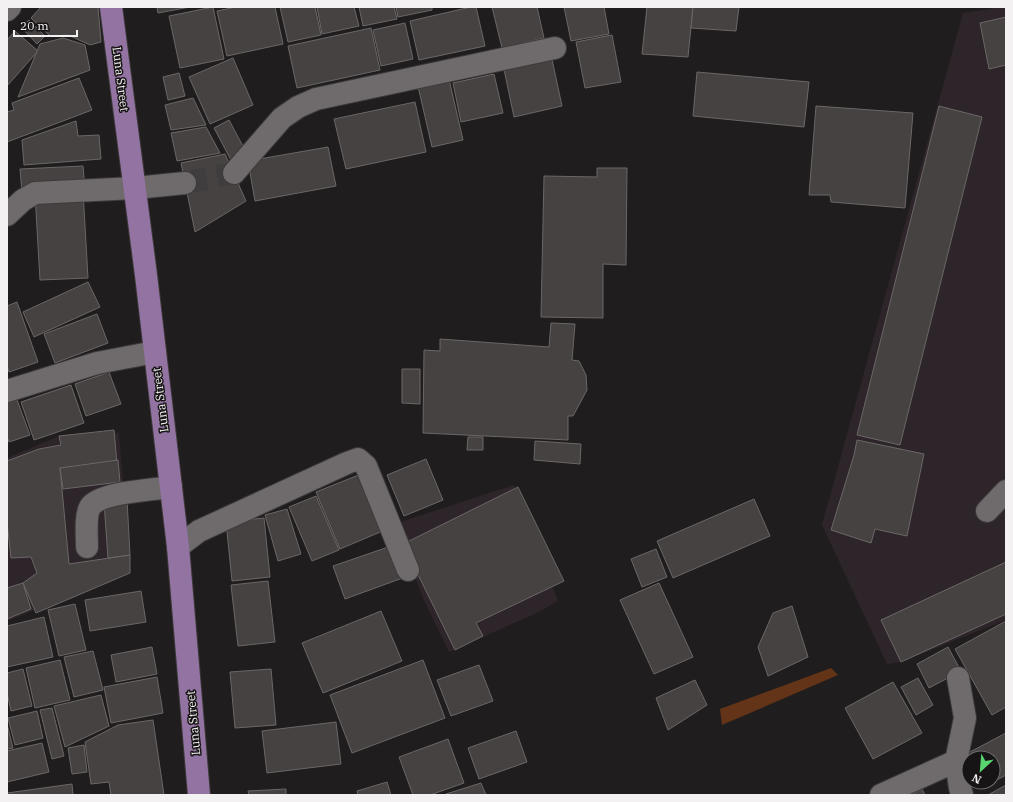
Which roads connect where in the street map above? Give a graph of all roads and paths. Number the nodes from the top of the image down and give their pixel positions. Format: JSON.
{"nodes":[{"id":1,"x":10,"y":7,"type":"edge"},
{"id":2,"x":112,"y":7,"type":"edge"},
{"id":3,"x":7,"y":10,"type":"edge"},
{"id":4,"x":555,"y":48,"type":"dead end"},
{"id":5,"x":234,"y":173,"type":"tunnel mouth"},
{"id":6,"x":185,"y":183,"type":"tunnel mouth"},
{"id":7,"x":134,"y":188,"type":"junction"},
{"id":8,"x":7,"y":215,"type":"edge"},
{"id":9,"x":155,"y":352,"type":"junction"},
{"id":10,"x":7,"y":391,"type":"edge"},
{"id":11,"x":171,"y":488,"type":"junction"},
{"id":12,"x":1006,"y":491,"type":"edge"},
{"id":13,"x":986,"y":511,"type":"dead end"},
{"id":14,"x":87,"y":547,"type":"dead end"},
{"id":15,"x":178,"y":547,"type":"junction"},
{"id":16,"x":408,"y":570,"type":"dead end"},
{"id":17,"x":958,"y":678,"type":"dead end"},
{"id":18,"x":956,"y":761,"type":"junction"},
{"id":19,"x":199,"y":795,"type":"edge"},
{"id":20,"x":881,"y":795,"type":"edge"},
{"id":21,"x":962,"y":795,"type":"edge"}],
"edges":[{"from":1,"to":3,"type":"street"},
{"from":2,"to":7,"type":"main road","name":"Luna Street"},
{"from":4,"to":5,"type":"street"},
{"from":6,"to":7,"type":"street"},
{"from":7,"to":8,"type":"street"},
{"from":7,"to":9,"type":"main road","name":"Luna Street"},
{"from":9,"to":10,"type":"street"},
{"from":9,"to":11,"type":"main road","name":"Luna Street"},
{"from":11,"to":14,"type":"street"},
{"from":11,"to":15,"type":"main road","name":"Luna Street"},
{"from":12,"to":13,"type":"street"},
{"from":15,"to":16,"type":"street"},
{"from":15,"to":19,"type":"main road","name":"Luna Street"},
{"from":17,"to":18,"type":"street"},
{"from":18,"to":20,"type":"street"},
{"from":18,"to":21,"type":"street"}]}
